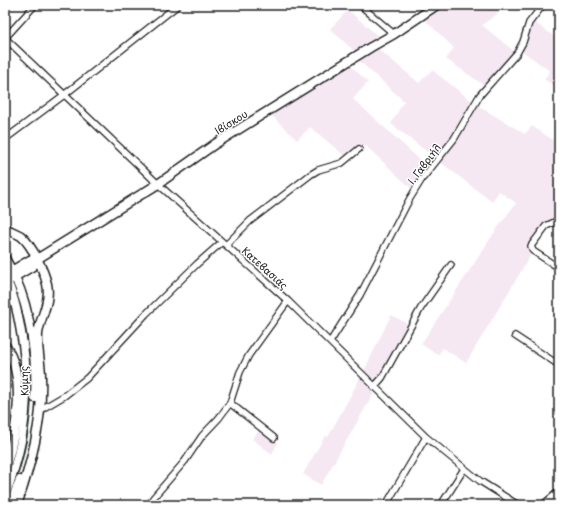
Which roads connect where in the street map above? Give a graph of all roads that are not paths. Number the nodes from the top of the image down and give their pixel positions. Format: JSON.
{"nodes":[{"id":1,"x":35,"y":5,"type":"edge"},
{"id":2,"x":178,"y":5,"type":"edge"},
{"id":3,"x":360,"y":5,"type":"edge"},
{"id":4,"x":437,"y":5,"type":"edge"},
{"id":5,"x":542,"y":5,"type":"edge"},
{"id":6,"x":394,"y":34,"type":"junction"},
{"id":7,"x":5,"y":38,"type":"edge"},
{"id":8,"x":64,"y":94,"type":"junction"},
{"id":9,"x":5,"y":139,"type":"edge"},
{"id":10,"x":360,"y":149,"type":"dead end"},
{"id":11,"x":158,"y":184,"type":"junction"},
{"id":12,"x":559,"y":220,"type":"edge"},
{"id":13,"x":553,"y":223,"type":"junction"},
{"id":14,"x":559,"y":227,"type":"edge"},
{"id":15,"x":5,"y":228,"type":"edge"},
{"id":16,"x":224,"y":244,"type":"junction"},
{"id":17,"x":5,"y":258,"type":"edge"},
{"id":18,"x":37,"y":259,"type":"junction"},
{"id":19,"x":451,"y":265,"type":"dead end"},
{"id":20,"x":559,"y":268,"type":"edge"},
{"id":21,"x":8,"y":277,"type":"edge"},
{"id":22,"x":288,"y":301,"type":"junction"},
{"id":23,"x":515,"y":336,"type":"dead end"},
{"id":24,"x":330,"y":342,"type":"junction"},
{"id":25,"x":5,"y":345,"type":"edge"},
{"id":26,"x":559,"y":365,"type":"edge"},
{"id":27,"x":374,"y":387,"type":"junction"},
{"id":28,"x":230,"y":403,"type":"junction"},
{"id":29,"x":40,"y":410,"type":"junction"},
{"id":30,"x":426,"y":437,"type":"junction"},
{"id":31,"x":274,"y":438,"type":"dead end"},
{"id":32,"x":6,"y":465,"type":"edge"},
{"id":33,"x":464,"y":469,"type":"junction"},
{"id":34,"x":559,"y":493,"type":"edge"},
{"id":35,"x":5,"y":495,"type":"edge"},
{"id":36,"x":10,"y":505,"type":"edge"},
{"id":37,"x":17,"y":505,"type":"edge"},
{"id":38,"x":150,"y":505,"type":"edge"},
{"id":39,"x":386,"y":505,"type":"edge"},
{"id":40,"x":441,"y":505,"type":"edge"},
{"id":41,"x":518,"y":505,"type":"edge"},
{"id":42,"x":545,"y":505,"type":"edge"}],
"edges":[{"from":1,"to":7,"type":"street"},
{"from":2,"to":8,"type":"street"},
{"from":3,"to":6,"type":"street"},
{"from":4,"to":6,"type":"street","name":"Ιβίσκου"},
{"from":5,"to":24,"type":"street","name":"Ι. Γαβριήλ"},
{"from":6,"to":11,"type":"street","name":"Ιβίσκου"},
{"from":7,"to":8,"type":"street","name":"Κατεβασιάς"},
{"from":8,"to":9,"type":"street"},
{"from":8,"to":11,"type":"street","name":"Κατεβασιάς"},
{"from":10,"to":16,"type":"street"},
{"from":11,"to":16,"type":"street","name":"Κατεβασιάς"},
{"from":11,"to":18,"type":"street","name":"Ιβίσκου"},
{"from":12,"to":13,"type":"street"},
{"from":13,"to":14,"type":"street"},
{"from":13,"to":20,"type":"street"},
{"from":15,"to":18,"type":"street"},
{"from":16,"to":22,"type":"street","name":"Κατεβασιάς"},
{"from":16,"to":29,"type":"street"},
{"from":17,"to":21,"type":"street","name":"Κύμης"},
{"from":18,"to":21,"type":"street","name":"Ιβίσκου"},
{"from":18,"to":29,"type":"street"},
{"from":19,"to":27,"type":"street"},
{"from":21,"to":35,"type":"street","name":"Κύμης"},
{"from":21,"to":36,"type":"street","name":"Κύμης"},
{"from":22,"to":24,"type":"street","name":"Κατεβασιάς"},
{"from":22,"to":28,"type":"street"},
{"from":23,"to":26,"type":"street"},
{"from":24,"to":27,"type":"street","name":"Κατεβασιάς"},
{"from":25,"to":32,"type":"street"},
{"from":27,"to":30,"type":"street","name":"Κατεβασιάς"},
{"from":28,"to":31,"type":"street"},
{"from":28,"to":38,"type":"street"},
{"from":29,"to":37,"type":"street"},
{"from":30,"to":33,"type":"street","name":"Κατεβασιάς"},
{"from":30,"to":39,"type":"street"},
{"from":33,"to":40,"type":"street"},
{"from":33,"to":41,"type":"street","name":"Κατεβασιάς"},
{"from":34,"to":42,"type":"street"}]}
